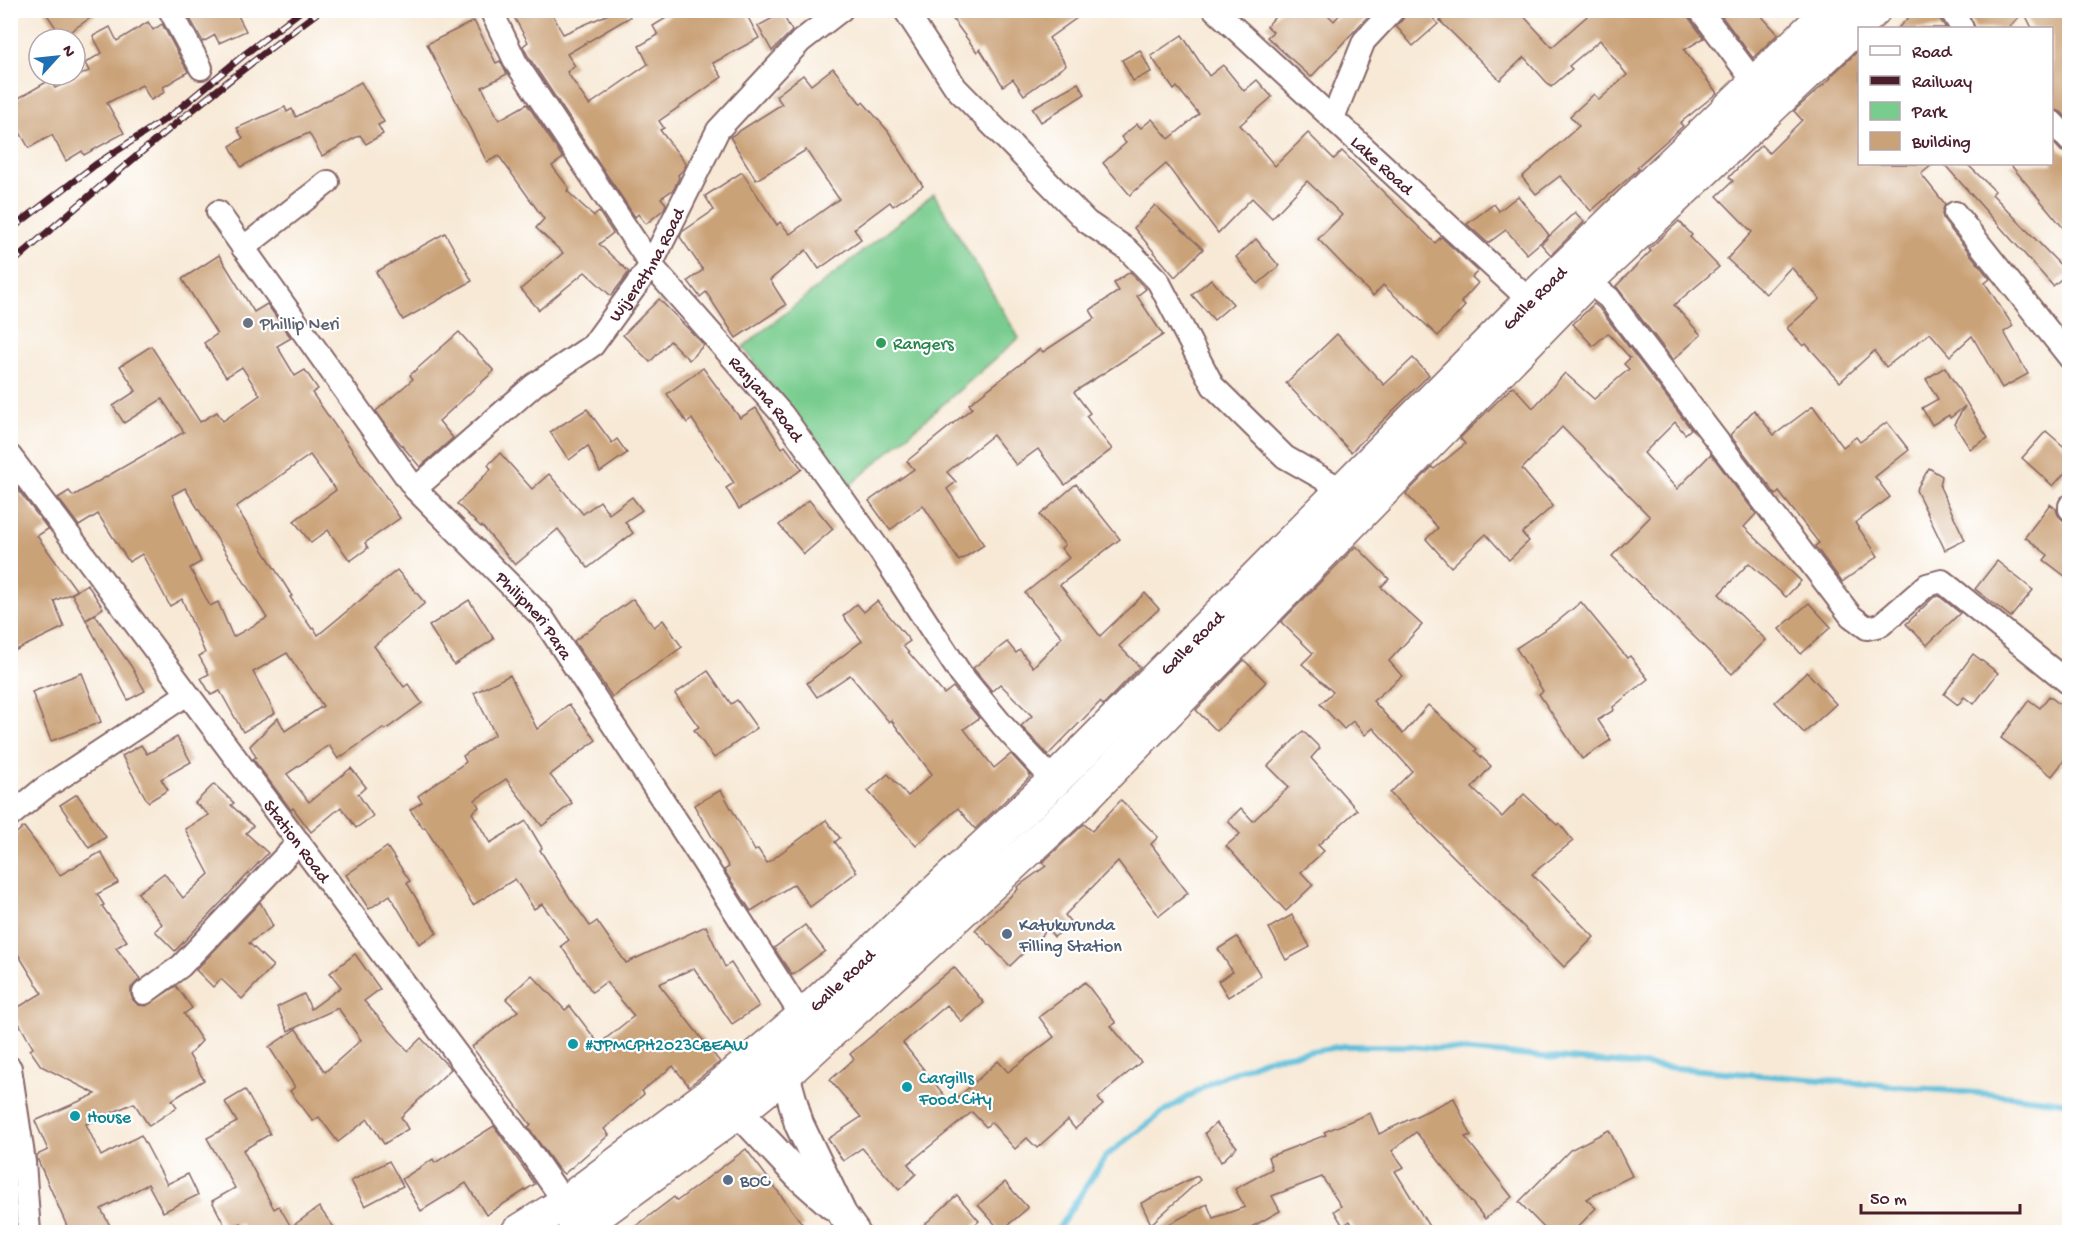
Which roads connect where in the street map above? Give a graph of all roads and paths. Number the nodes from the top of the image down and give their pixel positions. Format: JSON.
{"nodes":[{"id":1,"x":170,"y":10,"type":"edge"},
{"id":2,"x":490,"y":10,"type":"edge"},
{"id":3,"x":841,"y":10,"type":"edge"},
{"id":4,"x":905,"y":10,"type":"edge"},
{"id":5,"x":1393,"y":10,"type":"edge"},
{"id":6,"x":1700,"y":10,"type":"edge"},
{"id":7,"x":1830,"y":10,"type":"edge"},
{"id":8,"x":1874,"y":10,"type":"edge"},
{"id":9,"x":1951,"y":10,"type":"edge"},
{"id":10,"x":1226,"y":14,"type":"edge"},
{"id":11,"x":1961,"y":27,"type":"edge"},
{"id":12,"x":201,"y":68,"type":"dead end"},
{"id":13,"x":1755,"y":83,"type":"junction"},
{"id":14,"x":1333,"y":117,"type":"junction"},
{"id":15,"x":2053,"y":123,"type":"edge"},
{"id":16,"x":2070,"y":141,"type":"edge"},
{"id":17,"x":328,"y":182,"type":"dead end"},
{"id":18,"x":218,"y":212,"type":"dead end"},
{"id":19,"x":1955,"y":213,"type":"dead end"},
{"id":20,"x":243,"y":248,"type":"junction"},
{"id":21,"x":651,"y":264,"type":"junction"},
{"id":22,"x":1587,"y":281,"type":"junction"},
{"id":23,"x":1540,"y":310,"type":"junction"},
{"id":24,"x":2070,"y":358,"type":"edge"},
{"id":25,"x":10,"y":456,"type":"edge"},
{"id":26,"x":415,"y":489,"type":"junction"},
{"id":27,"x":1343,"y":490,"type":"junction"},
{"id":28,"x":2070,"y":684,"type":"edge"},
{"id":29,"x":187,"y":694,"type":"junction"},
{"id":30,"x":1054,"y":781,"type":"junction"},
{"id":31,"x":10,"y":816,"type":"edge"},
{"id":32,"x":299,"y":842,"type":"junction"},
{"id":33,"x":950,"y":880,"type":"junction"},
{"id":34,"x":971,"y":904,"type":"junction"},
{"id":35,"x":144,"y":993,"type":"dead end"},
{"id":36,"x":811,"y":1030,"type":"junction"},
{"id":37,"x":764,"y":1048,"type":"junction"},
{"id":38,"x":10,"y":1068,"type":"edge"},
{"id":39,"x":785,"y":1074,"type":"junction"},
{"id":40,"x":728,"y":1100,"type":"junction"},
{"id":41,"x":574,"y":1221,"type":"edge"},
{"id":42,"x":848,"y":1223,"type":"edge"},
{"id":43,"x":29,"y":1233,"type":"edge"},
{"id":44,"x":518,"y":1233,"type":"edge"}],
"edges":[{"from":1,"to":12,"type":"street"},
{"from":2,"to":21,"type":"street","name":"Ranjana Road"},
{"from":3,"to":21,"type":"street","name":"Wijerathna Road"},
{"from":4,"to":27,"type":"street"},
{"from":5,"to":14,"type":"street"},
{"from":6,"to":13,"type":"street"},
{"from":7,"to":13,"type":"highway","name":"Galle Road"},
{"from":8,"to":22,"type":"highway","name":"Galle Road"},
{"from":9,"to":11,"type":"street"},
{"from":10,"to":14,"type":"street","name":"Lake Road"},
{"from":13,"to":23,"type":"highway","name":"Galle Road"},
{"from":14,"to":23,"type":"street","name":"Lake Road"},
{"from":15,"to":16,"type":"street"},
{"from":17,"to":20,"type":"street"},
{"from":18,"to":20,"type":"street","name":"Philipneri Para"},
{"from":19,"to":24,"type":"street"},
{"from":20,"to":26,"type":"street","name":"Philipneri Para"},
{"from":21,"to":26,"type":"street","name":"Wijerathna Road"},
{"from":21,"to":30,"type":"street","name":"Ranjana Road"},
{"from":22,"to":23,"type":"highway","name":"Galle Road"},
{"from":22,"to":28,"type":"street"},
{"from":23,"to":27,"type":"highway","name":"Galle Road"},
{"from":23,"to":34,"type":"highway","name":"Galle Road"},
{"from":25,"to":29,"type":"street","name":"Station Road"},
{"from":26,"to":36,"type":"street","name":"Philipneri Para"},
{"from":27,"to":30,"type":"highway","name":"Galle Road"},
{"from":29,"to":31,"type":"street"},
{"from":29,"to":32,"type":"street","name":"Station Road"},
{"from":30,"to":33,"type":"highway","name":"Galle Road"},
{"from":32,"to":35,"type":"street"},
{"from":32,"to":41,"type":"street","name":"Station Road"},
{"from":33,"to":34,"type":"highway"},
{"from":33,"to":36,"type":"highway","name":"Galle Road"},
{"from":34,"to":36,"type":"highway","name":"Galle Road"},
{"from":36,"to":37,"type":"highway","name":"Galle Road"},
{"from":36,"to":39,"type":"highway","name":"Galle Road"},
{"from":37,"to":39,"type":"main road"},
{"from":37,"to":40,"type":"highway","name":"Galle Road"},
{"from":38,"to":43,"type":"street"},
{"from":39,"to":40,"type":"highway","name":"Galle Road"},
{"from":39,"to":42,"type":"main road"},
{"from":40,"to":41,"type":"highway","name":"Galle Road"},
{"from":40,"to":42,"type":"main road"},
{"from":41,"to":44,"type":"highway","name":"Galle Road"}]}
